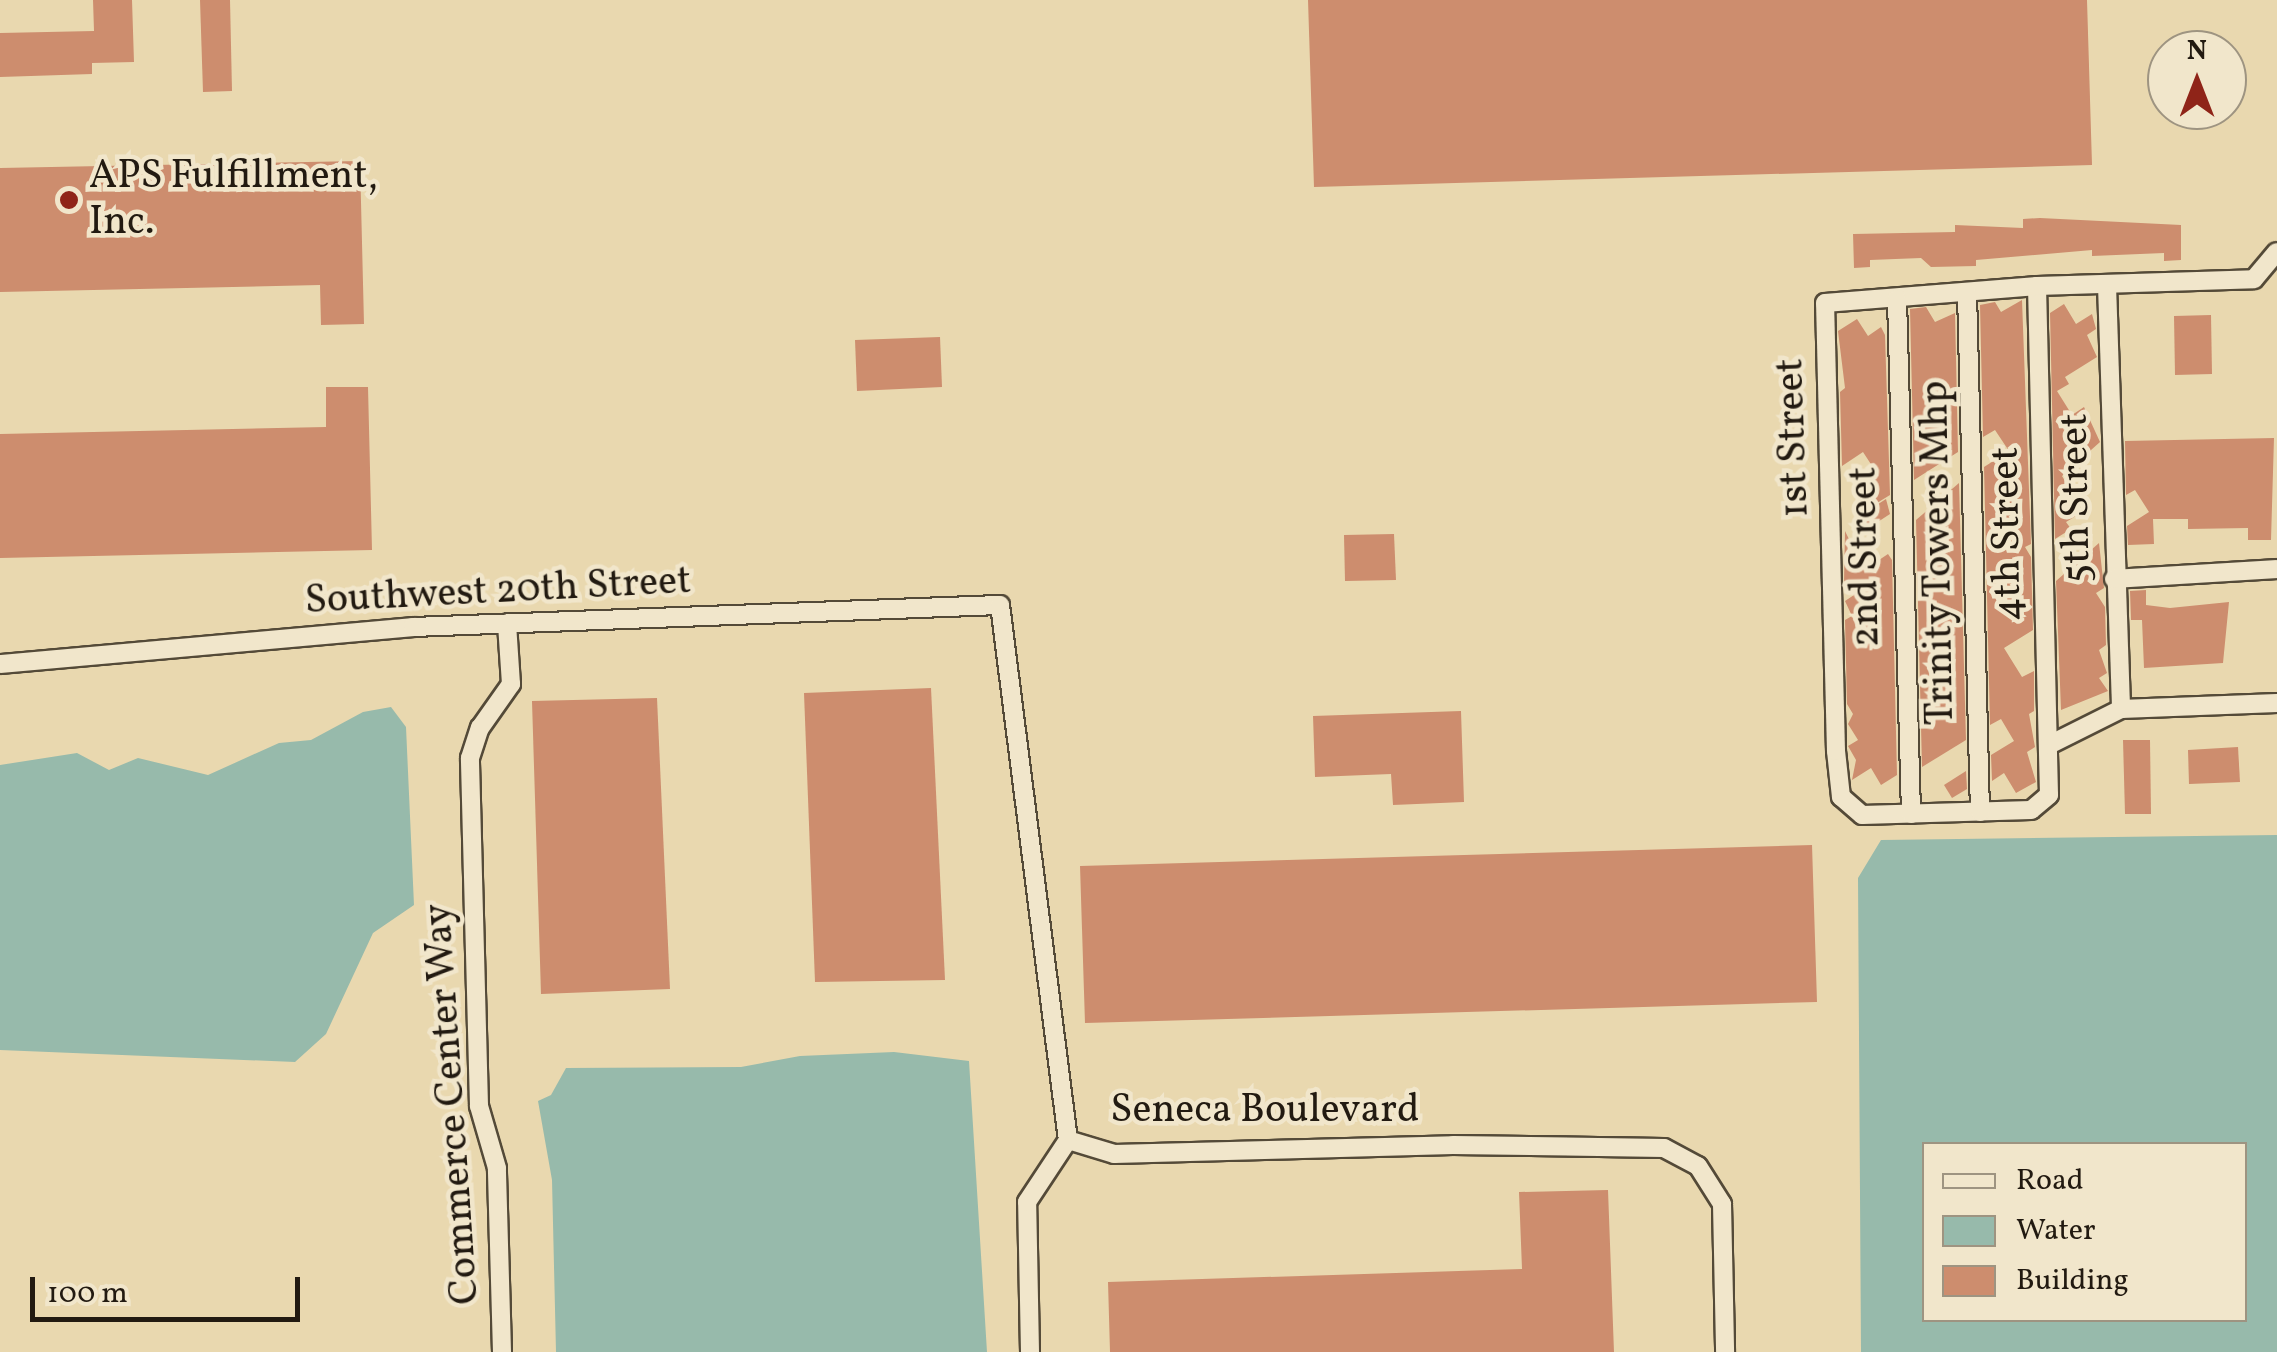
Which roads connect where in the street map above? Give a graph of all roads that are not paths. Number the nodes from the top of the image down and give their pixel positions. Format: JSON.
{"nodes":[{"id":1,"x":2277,"y":252,"type":"edge"},
{"id":2,"x":2037,"y":286,"type":"junction"},
{"id":3,"x":2107,"y":286,"type":"junction"},
{"id":4,"x":1967,"y":292,"type":"junction"},
{"id":5,"x":1897,"y":299,"type":"junction"},
{"id":6,"x":2277,"y":569,"type":"edge"},
{"id":7,"x":2114,"y":579,"type":"junction"},
{"id":8,"x":1000,"y":605,"type":"joint"},
{"id":9,"x":507,"y":623,"type":"junction"},
{"id":10,"x":0,"y":664,"type":"edge"},
{"id":11,"x":2277,"y":703,"type":"edge"},
{"id":12,"x":2121,"y":709,"type":"junction"},
{"id":13,"x":2049,"y":745,"type":"junction"},
{"id":14,"x":2050,"y":780,"type":"joint"},
{"id":15,"x":1980,"y":812,"type":"junction"},
{"id":16,"x":1911,"y":814,"type":"junction"},
{"id":17,"x":1068,"y":1140,"type":"junction"},
{"id":18,"x":502,"y":1352,"type":"edge"},
{"id":19,"x":1030,"y":1352,"type":"edge"},
{"id":20,"x":1725,"y":1352,"type":"edge"}],
"edges":[{"from":1,"to":3,"type":"street","name":"1st Street"},
{"from":2,"to":3,"type":"street","name":"1st Street"},
{"from":2,"to":4,"type":"street","name":"1st Street"},
{"from":2,"to":13,"type":"street","name":"4th Street"},
{"from":3,"to":7,"type":"street","name":"5th Street"},
{"from":4,"to":5,"type":"street","name":"1st Street"},
{"from":4,"to":15,"type":"street","name":"Trinity Towers Mhp"},
{"from":5,"to":16,"type":"street","name":"2nd Street"},
{"from":5,"to":16,"type":"street","name":"1st Street"},
{"from":6,"to":7,"type":"street"},
{"from":7,"to":12,"type":"street","name":"5th Street"},
{"from":8,"to":9,"type":"street","name":"Southwest 20th Street"},
{"from":8,"to":17,"type":"street","name":"Seneca Boulevard"},
{"from":9,"to":10,"type":"street","name":"Southwest 20th Street"},
{"from":9,"to":18,"type":"street","name":"Commerce Center Way"},
{"from":11,"to":12,"type":"street"},
{"from":12,"to":13,"type":"street"},
{"from":13,"to":14,"type":"street","name":"4th Street"},
{"from":14,"to":15,"type":"street","name":"1st Street"},
{"from":15,"to":16,"type":"street","name":"1st Street"},
{"from":17,"to":19,"type":"street"},
{"from":17,"to":20,"type":"street","name":"Seneca Boulevard"}]}
